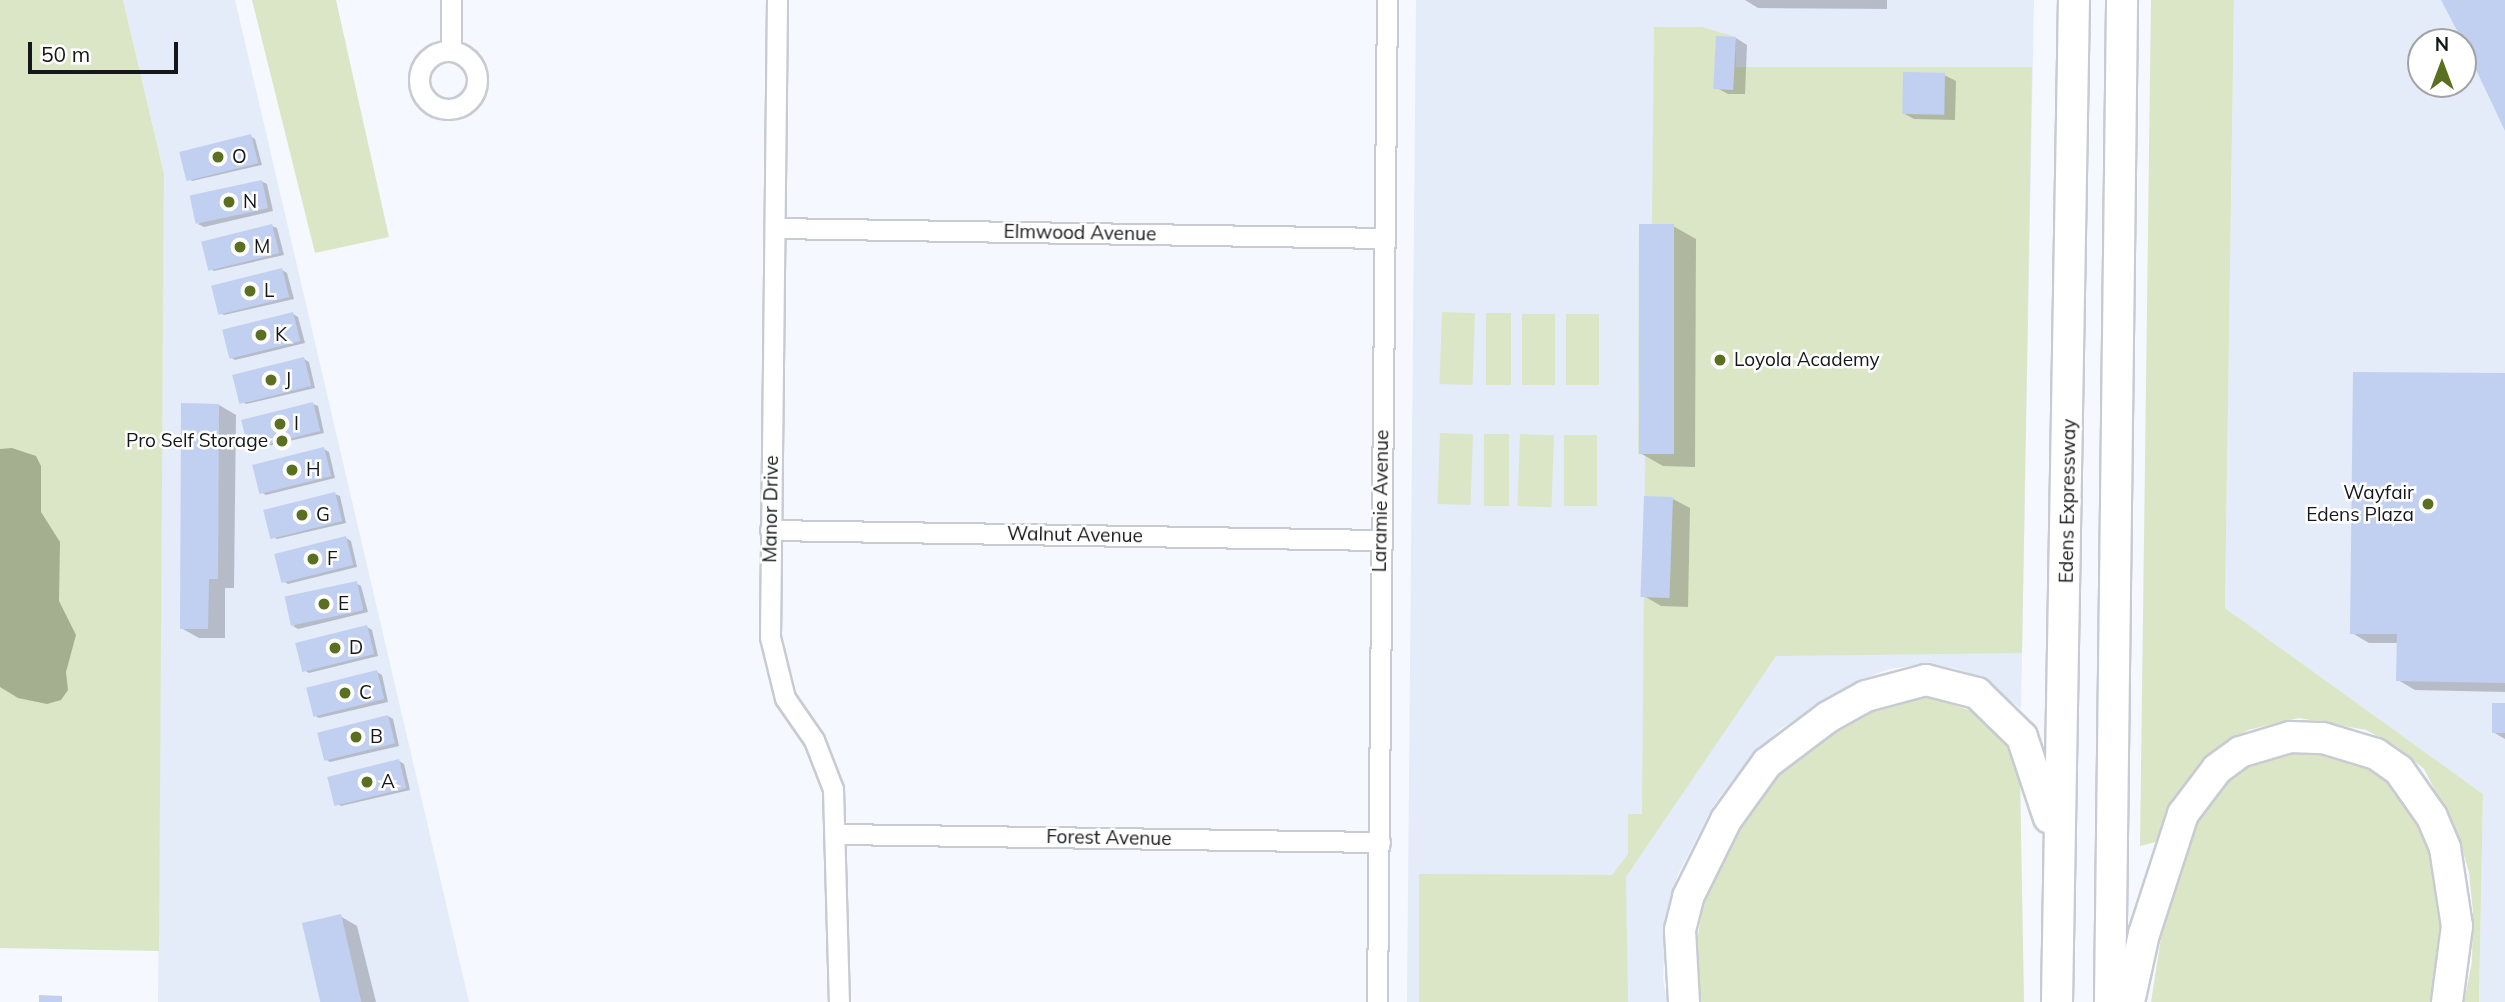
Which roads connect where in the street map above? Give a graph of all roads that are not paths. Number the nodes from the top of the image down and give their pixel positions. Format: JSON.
{"nodes":[{"id":1,"x":452,"y":0,"type":"edge"},
{"id":2,"x":777,"y":0,"type":"edge"},
{"id":3,"x":1387,"y":0,"type":"edge"},
{"id":4,"x":2074,"y":0,"type":"edge"},
{"id":5,"x":2122,"y":0,"type":"edge"},
{"id":6,"x":451,"y":51,"type":"dead end"},
{"id":7,"x":775,"y":228,"type":"junction"},
{"id":8,"x":1385,"y":238,"type":"junction"},
{"id":9,"x":770,"y":530,"type":"junction"},
{"id":10,"x":1380,"y":540,"type":"junction"},
{"id":11,"x":838,"y":834,"type":"junction"},
{"id":12,"x":1380,"y":842,"type":"junction"},
{"id":13,"x":2057,"y":846,"type":"junction"},
{"id":14,"x":839,"y":1002,"type":"edge"},
{"id":15,"x":1377,"y":1002,"type":"edge"},
{"id":16,"x":1684,"y":1002,"type":"edge"},
{"id":17,"x":2057,"y":1002,"type":"edge"},
{"id":18,"x":2110,"y":1002,"type":"edge"},
{"id":19,"x":2129,"y":1002,"type":"edge"},
{"id":20,"x":2447,"y":1002,"type":"edge"}],
"edges":[{"from":1,"to":6,"type":"street"},
{"from":2,"to":7,"type":"street","name":"Manor Drive"},
{"from":3,"to":8,"type":"street","name":"Laramie Avenue"},
{"from":4,"to":13,"type":"highway","name":"Edens Expressway"},
{"from":5,"to":18,"type":"highway"},
{"from":7,"to":8,"type":"street","name":"Elmwood Avenue"},
{"from":7,"to":9,"type":"street","name":"Manor Drive"},
{"from":8,"to":10,"type":"street","name":"Laramie Avenue"},
{"from":9,"to":10,"type":"street","name":"Walnut Avenue"},
{"from":9,"to":11,"type":"street","name":"Manor Drive"},
{"from":10,"to":12,"type":"street","name":"Laramie Avenue"},
{"from":11,"to":12,"type":"street","name":"Forest Avenue"},
{"from":11,"to":14,"type":"street","name":"Manor Drive"},
{"from":12,"to":15,"type":"street","name":"Laramie Avenue"},
{"from":13,"to":16,"type":"highway"},
{"from":13,"to":17,"type":"highway","name":"Edens Expressway"},
{"from":19,"to":20,"type":"highway"}]}
